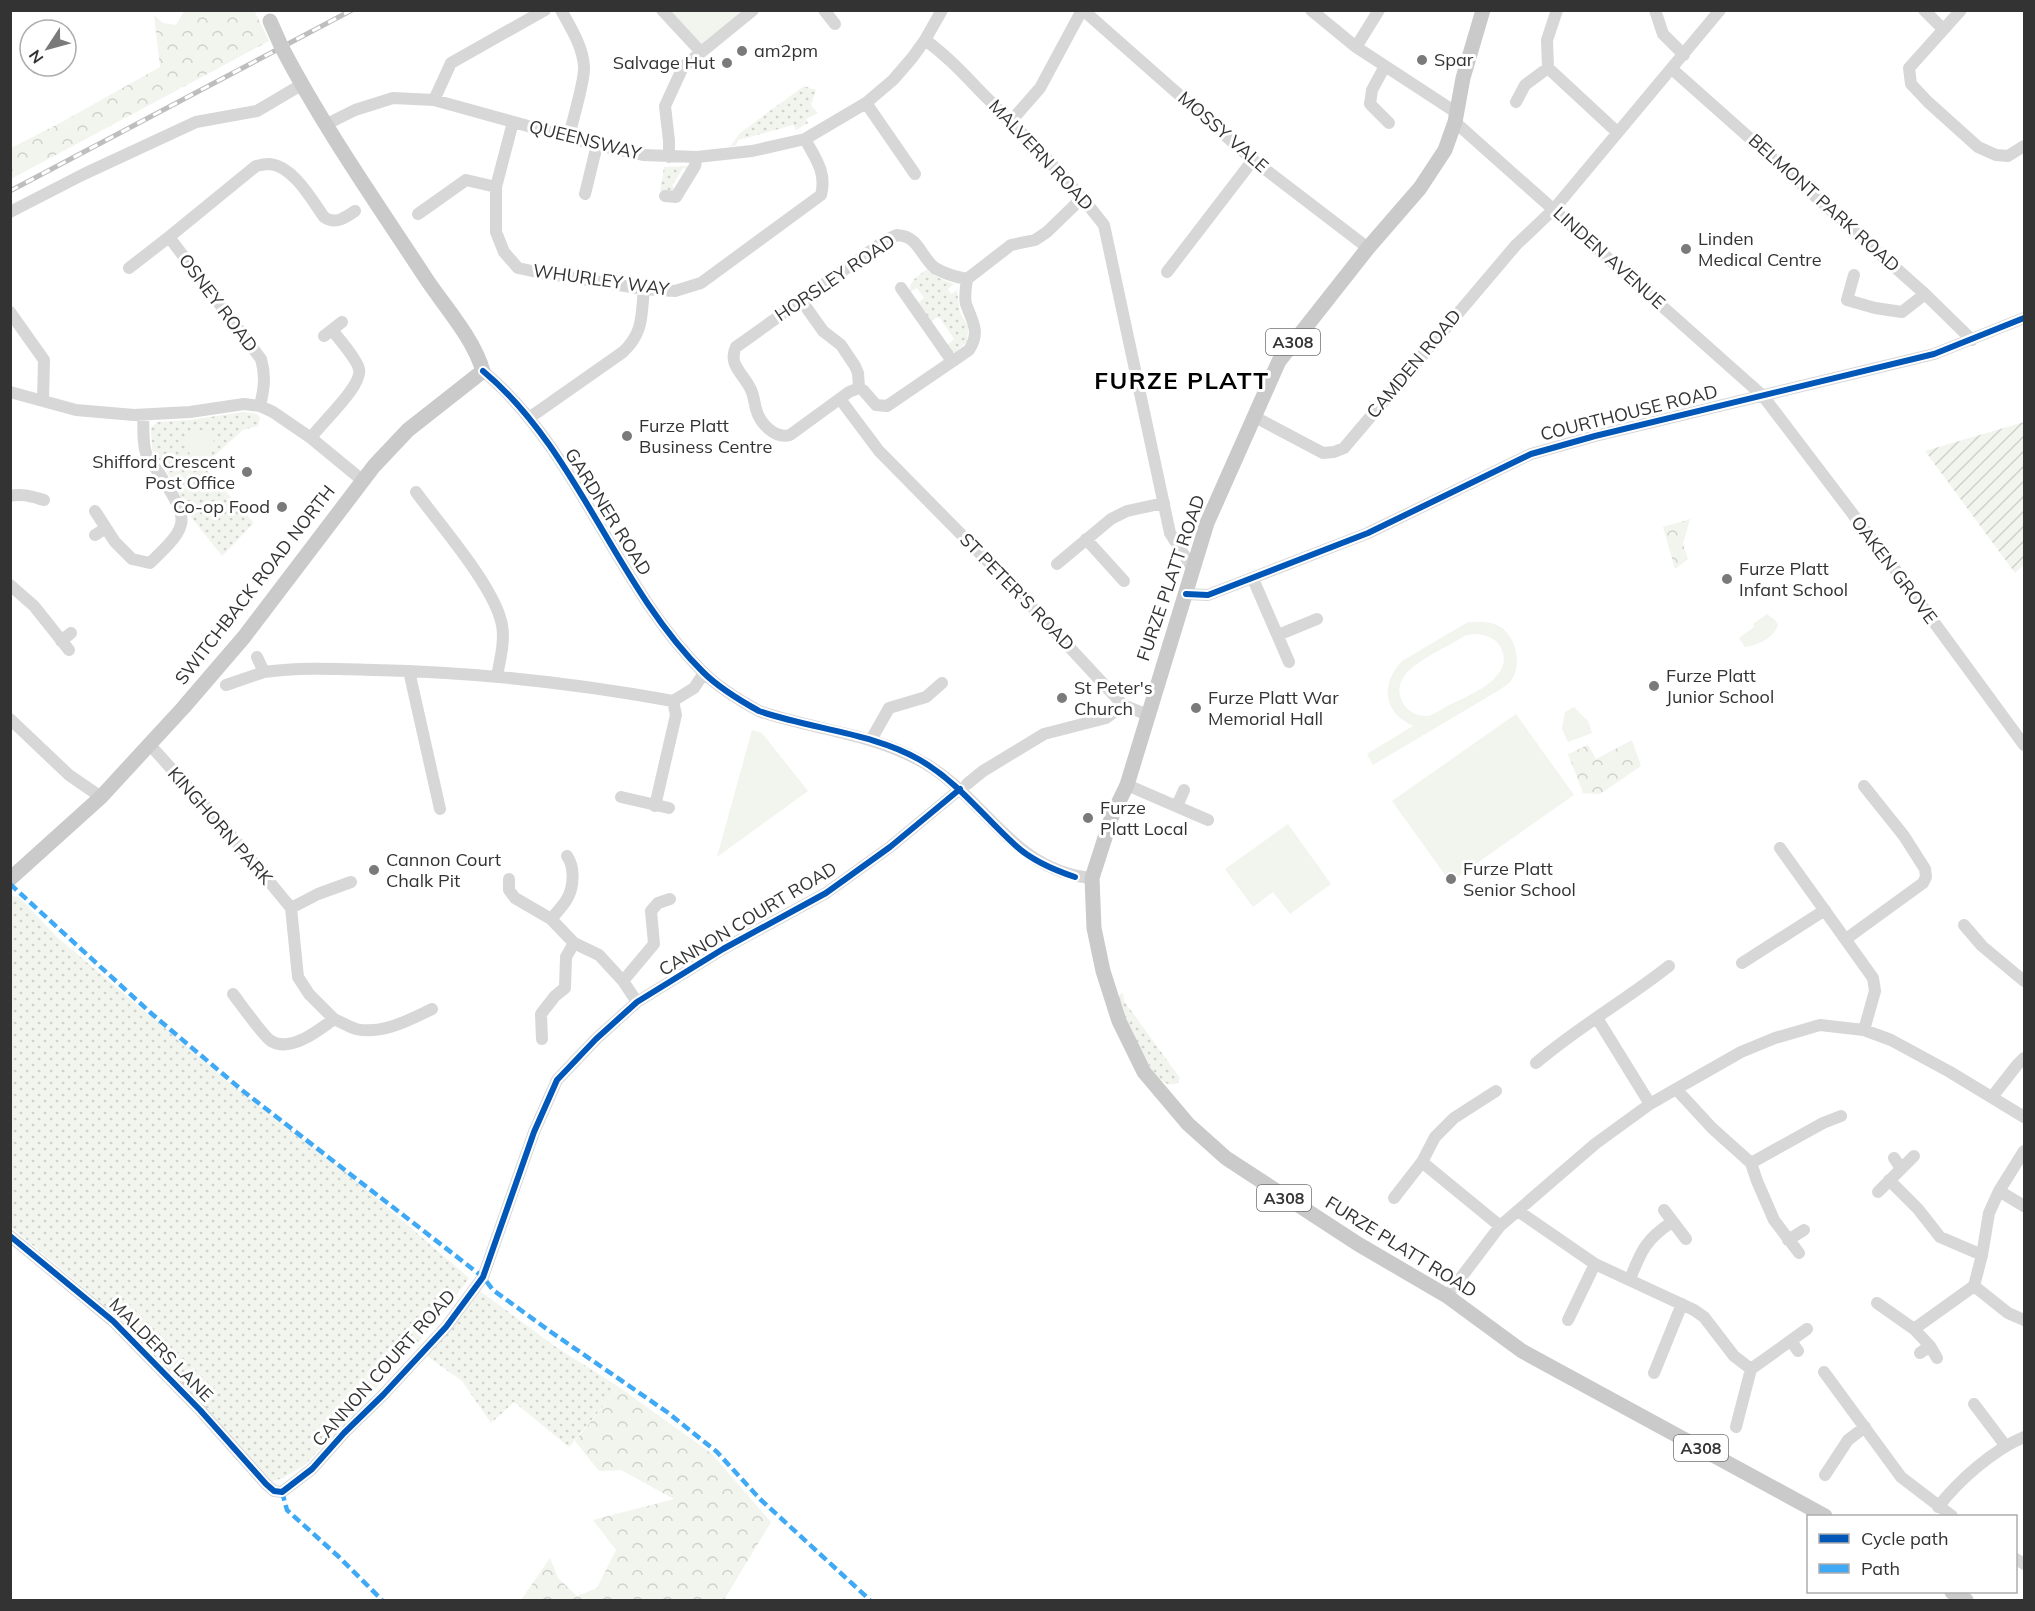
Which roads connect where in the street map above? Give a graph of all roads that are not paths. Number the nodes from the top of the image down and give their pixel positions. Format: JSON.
{"nodes":[{"id":1,"x":545,"y":10,"type":"edge"},
{"id":2,"x":561,"y":10,"type":"edge"},
{"id":3,"x":662,"y":10,"type":"edge"},
{"id":4,"x":753,"y":10,"type":"edge"},
{"id":5,"x":824,"y":10,"type":"edge"},
{"id":6,"x":942,"y":10,"type":"edge"},
{"id":7,"x":1082,"y":10,"type":"edge"},
{"id":8,"x":1311,"y":10,"type":"edge"},
{"id":9,"x":1379,"y":10,"type":"edge"},
{"id":10,"x":1483,"y":10,"type":"edge"},
{"id":11,"x":1557,"y":10,"type":"edge"},
{"id":12,"x":1655,"y":10,"type":"edge"},
{"id":13,"x":1720,"y":10,"type":"edge"},
{"id":14,"x":1923,"y":10,"type":"edge"},
{"id":15,"x":1961,"y":10,"type":"edge"},
{"id":16,"x":268,"y":16,"type":"edge"},
{"id":17,"x":835,"y":24,"type":"dead end"},
{"id":18,"x":1943,"y":29,"type":"junction"},
{"id":19,"x":925,"y":40,"type":"junction"},
{"id":20,"x":1356,"y":47,"type":"junction"},
{"id":21,"x":701,"y":52,"type":"junction"},
{"id":22,"x":1684,"y":55,"type":"junction"},
{"id":23,"x":1385,"y":66,"type":"junction"},
{"id":24,"x":1548,"y":68,"type":"junction"},
{"id":25,"x":1672,"y":69,"type":"junction"},
{"id":26,"x":301,"y":85,"type":"junction"},
{"id":27,"x":434,"y":100,"type":"junction"},
{"id":28,"x":1516,"y":102,"type":"dead end"},
{"id":29,"x":866,"y":103,"type":"junction"},
{"id":30,"x":1456,"y":118,"type":"junction"},
{"id":31,"x":1011,"y":121,"type":"junction"},
{"id":32,"x":513,"y":122,"type":"junction"},
{"id":33,"x":1389,"y":123,"type":"dead end"},
{"id":34,"x":325,"y":125,"type":"junction"},
{"id":35,"x":1617,"y":132,"type":"junction"},
{"id":36,"x":569,"y":137,"type":"junction"},
{"id":37,"x":805,"y":139,"type":"junction"},
{"id":38,"x":597,"y":145,"type":"junction"},
{"id":39,"x":2025,"y":146,"type":"edge"},
{"id":40,"x":669,"y":157,"type":"junction"},
{"id":41,"x":697,"y":157,"type":"junction"},
{"id":42,"x":1253,"y":160,"type":"junction"},
{"id":43,"x":915,"y":174,"type":"dead end"},
{"id":44,"x":496,"y":187,"type":"junction"},
{"id":45,"x":585,"y":194,"type":"dead end"},
{"id":46,"x":665,"y":196,"type":"dead end"},
{"id":47,"x":1082,"y":198,"type":"junction"},
{"id":48,"x":1554,"y":209,"type":"junction"},
{"id":49,"x":355,"y":211,"type":"dead end"},
{"id":50,"x":10,"y":212,"type":"edge"},
{"id":51,"x":418,"y":214,"type":"dead end"},
{"id":52,"x":329,"y":220,"type":"junction"},
{"id":53,"x":317,"y":229,"type":"dead end"},
{"id":54,"x":169,"y":237,"type":"junction"},
{"id":55,"x":1368,"y":248,"type":"junction"},
{"id":56,"x":129,"y":268,"type":"dead end"},
{"id":57,"x":1167,"y":272,"type":"dead end"},
{"id":58,"x":1854,"y":275,"type":"dead end"},
{"id":59,"x":967,"y":279,"type":"junction"},
{"id":60,"x":901,"y":288,"type":"dead end"},
{"id":61,"x":644,"y":290,"type":"junction"},
{"id":62,"x":1925,"y":294,"type":"junction"},
{"id":63,"x":801,"y":300,"type":"junction"},
{"id":64,"x":10,"y":312,"type":"edge"},
{"id":65,"x":2025,"y":318,"type":"edge"},
{"id":66,"x":333,"y":330,"type":"dead end"},
{"id":67,"x":1972,"y":340,"type":"junction"},
{"id":68,"x":952,"y":361,"type":"junction"},
{"id":69,"x":483,"y":371,"type":"junction"},
{"id":70,"x":859,"y":388,"type":"junction"},
{"id":71,"x":10,"y":392,"type":"edge"},
{"id":72,"x":1763,"y":396,"type":"junction"},
{"id":73,"x":840,"y":399,"type":"junction"},
{"id":74,"x":43,"y":400,"type":"junction"},
{"id":75,"x":260,"y":406,"type":"junction"},
{"id":76,"x":143,"y":415,"type":"junction"},
{"id":77,"x":1255,"y":417,"type":"junction"},
{"id":78,"x":529,"y":418,"type":"junction"},
{"id":79,"x":311,"y":438,"type":"junction"},
{"id":80,"x":362,"y":480,"type":"junction"},
{"id":81,"x":416,"y":492,"type":"dead end"},
{"id":82,"x":10,"y":496,"type":"edge"},
{"id":83,"x":44,"y":500,"type":"dead end"},
{"id":84,"x":1164,"y":503,"type":"junction"},
{"id":85,"x":95,"y":511,"type":"dead end"},
{"id":86,"x":106,"y":528,"type":"junction"},
{"id":87,"x":95,"y":535,"type":"dead end"},
{"id":88,"x":1086,"y":539,"type":"junction"},
{"id":89,"x":1057,"y":564,"type":"dead end"},
{"id":90,"x":1194,"y":569,"type":"junction"},
{"id":91,"x":1253,"y":579,"type":"junction"},
{"id":92,"x":1124,"y":581,"type":"dead end"},
{"id":93,"x":10,"y":585,"type":"edge"},
{"id":94,"x":1186,"y":594,"type":"junction"},
{"id":95,"x":1317,"y":619,"type":"dead end"},
{"id":96,"x":1278,"y":635,"type":"junction"},
{"id":97,"x":67,"y":642,"type":"dead end"},
{"id":98,"x":257,"y":657,"type":"dead end"},
{"id":99,"x":1289,"y":662,"type":"dead end"},
{"id":100,"x":409,"y":671,"type":"junction"},
{"id":101,"x":264,"y":672,"type":"junction"},
{"id":102,"x":704,"y":673,"type":"junction"},
{"id":103,"x":498,"y":676,"type":"junction"},
{"id":104,"x":942,"y":683,"type":"dead end"},
{"id":105,"x":226,"y":685,"type":"dead end"},
{"id":106,"x":673,"y":701,"type":"junction"},
{"id":107,"x":1124,"y":705,"type":"junction"},
{"id":108,"x":1148,"y":715,"type":"junction"},
{"id":109,"x":10,"y":719,"type":"edge"},
{"id":110,"x":872,"y":740,"type":"junction"},
{"id":111,"x":150,"y":745,"type":"junction"},
{"id":112,"x":2025,"y":745,"type":"edge"},
{"id":113,"x":1127,"y":785,"type":"junction"},
{"id":114,"x":964,"y":786,"type":"junction"},
{"id":115,"x":1864,"y":786,"type":"dead end"},
{"id":116,"x":1884,"y":789,"type":"dead end"},
{"id":117,"x":1184,"y":790,"type":"dead end"},
{"id":118,"x":101,"y":797,"type":"junction"},
{"id":119,"x":621,"y":797,"type":"dead end"},
{"id":120,"x":1872,"y":797,"type":"junction"},
{"id":121,"x":655,"y":806,"type":"junction"},
{"id":122,"x":1177,"y":806,"type":"junction"},
{"id":123,"x":669,"y":808,"type":"dead end"},
{"id":124,"x":440,"y":809,"type":"dead end"},
{"id":125,"x":1208,"y":820,"type":"dead end"},
{"id":126,"x":1780,"y":848,"type":"dead end"},
{"id":127,"x":567,"y":856,"type":"dead end"},
{"id":128,"x":1092,"y":878,"type":"junction"},
{"id":129,"x":10,"y":879,"type":"edge"},
{"id":130,"x":509,"y":879,"type":"dead end"},
{"id":131,"x":351,"y":882,"type":"dead end"},
{"id":132,"x":670,"y":898,"type":"dead end"},
{"id":133,"x":291,"y":908,"type":"junction"},
{"id":134,"x":1825,"y":910,"type":"junction"},
{"id":135,"x":551,"y":919,"type":"junction"},
{"id":136,"x":1970,"y":925,"type":"dead end"},
{"id":137,"x":1846,"y":939,"type":"junction"},
{"id":138,"x":574,"y":943,"type":"junction"},
{"id":139,"x":1742,"y":963,"type":"dead end"},
{"id":140,"x":1669,"y":966,"type":"dead end"},
{"id":141,"x":623,"y":981,"type":"junction"},
{"id":142,"x":2025,"y":981,"type":"edge"},
{"id":143,"x":233,"y":994,"type":"dead end"},
{"id":144,"x":637,"y":1002,"type":"junction"},
{"id":145,"x":432,"y":1009,"type":"dead end"},
{"id":146,"x":1597,"y":1018,"type":"junction"},
{"id":147,"x":334,"y":1019,"type":"junction"},
{"id":148,"x":1864,"y":1030,"type":"junction"},
{"id":149,"x":542,"y":1039,"type":"dead end"},
{"id":150,"x":2025,"y":1058,"type":"edge"},
{"id":151,"x":1536,"y":1063,"type":"dead end"},
{"id":152,"x":1676,"y":1089,"type":"junction"},
{"id":153,"x":1496,"y":1091,"type":"dead end"},
{"id":154,"x":1992,"y":1097,"type":"junction"},
{"id":155,"x":1650,"y":1104,"type":"junction"},
{"id":156,"x":1832,"y":1115,"type":"dead end"},
{"id":157,"x":2025,"y":1117,"type":"edge"},
{"id":158,"x":2025,"y":1151,"type":"edge"},
{"id":159,"x":1914,"y":1156,"type":"dead end"},
{"id":160,"x":1422,"y":1162,"type":"junction"},
{"id":161,"x":1751,"y":1163,"type":"junction"},
{"id":162,"x":1889,"y":1180,"type":"junction"},
{"id":163,"x":1999,"y":1191,"type":"junction"},
{"id":164,"x":1878,"y":1192,"type":"dead end"},
{"id":165,"x":1394,"y":1198,"type":"dead end"},
{"id":166,"x":2025,"y":1206,"type":"edge"},
{"id":167,"x":1664,"y":1210,"type":"dead end"},
{"id":168,"x":1518,"y":1211,"type":"junction"},
{"id":169,"x":1672,"y":1222,"type":"junction"},
{"id":170,"x":1500,"y":1226,"type":"junction"},
{"id":171,"x":1804,"y":1230,"type":"dead end"},
{"id":172,"x":10,"y":1236,"type":"edge"},
{"id":173,"x":1686,"y":1239,"type":"dead end"},
{"id":174,"x":1788,"y":1240,"type":"junction"},
{"id":175,"x":1799,"y":1253,"type":"dead end"},
{"id":176,"x":1982,"y":1255,"type":"junction"},
{"id":177,"x":1594,"y":1264,"type":"junction"},
{"id":178,"x":1630,"y":1279,"type":"junction"},
{"id":179,"x":1974,"y":1286,"type":"junction"},
{"id":180,"x":1447,"y":1296,"type":"junction"},
{"id":181,"x":1884,"y":1303,"type":"dead end"},
{"id":182,"x":1683,"y":1304,"type":"junction"},
{"id":183,"x":1568,"y":1320,"type":"dead end"},
{"id":184,"x":2025,"y":1320,"type":"edge"},
{"id":185,"x":1807,"y":1329,"type":"dead end"},
{"id":186,"x":1914,"y":1329,"type":"junction"},
{"id":187,"x":1937,"y":1358,"type":"dead end"},
{"id":188,"x":1653,"y":1364,"type":"dead end"},
{"id":189,"x":1752,"y":1369,"type":"junction"},
{"id":190,"x":1824,"y":1372,"type":"dead end"},
{"id":191,"x":1980,"y":1406,"type":"dead end"},
{"id":192,"x":1751,"y":1422,"type":"dead end"},
{"id":193,"x":1865,"y":1427,"type":"junction"},
{"id":194,"x":2025,"y":1437,"type":"edge"},
{"id":195,"x":2005,"y":1445,"type":"junction"},
{"id":196,"x":1825,"y":1475,"type":"dead end"},
{"id":197,"x":282,"y":1492,"type":"joint"},
{"id":198,"x":1938,"y":1507,"type":"junction"},
{"id":199,"x":1823,"y":1515,"type":"edge"},
{"id":200,"x":1950,"y":1515,"type":"edge"}],
"edges":[{"from":1,"to":27,"type":"street"},
{"from":2,"to":36,"type":"street"},
{"from":3,"to":21,"type":"street"},
{"from":4,"to":21,"type":"street"},
{"from":5,"to":17,"type":"street"},
{"from":6,"to":19,"type":"street","name":"QUEENSWAY"},
{"from":7,"to":31,"type":"street"},
{"from":7,"to":42,"type":"street","name":"MOSSY VALE"},
{"from":8,"to":20,"type":"street","name":"LINDEN AVENUE"},
{"from":9,"to":20,"type":"street"},
{"from":10,"to":30,"type":"main road","number":"A308"},
{"from":11,"to":24,"type":"street"},
{"from":12,"to":22,"type":"street"},
{"from":13,"to":22,"type":"street","name":"CAMDEN ROAD"},
{"from":14,"to":18,"type":"street"},
{"from":15,"to":18,"type":"street"},
{"from":16,"to":26,"type":"main road","name":"GARDNER ROAD","bridge":true},
{"from":18,"to":39,"type":"street"},
{"from":19,"to":29,"type":"street","name":"QUEENSWAY"},
{"from":19,"to":31,"type":"street","name":"MALVERN ROAD"},
{"from":20,"to":23,"type":"street","name":"LINDEN AVENUE"},
{"from":21,"to":40,"type":"street"},
{"from":22,"to":25,"type":"street","name":"CAMDEN ROAD"},
{"from":23,"to":30,"type":"street","name":"LINDEN AVENUE"},
{"from":23,"to":33,"type":"street"},
{"from":24,"to":28,"type":"street"},
{"from":24,"to":35,"type":"street"},
{"from":25,"to":35,"type":"street","name":"CAMDEN ROAD"},
{"from":25,"to":62,"type":"street","name":"BELMONT PARK ROAD"},
{"from":26,"to":34,"type":"main road","name":"GARDNER ROAD"},
{"from":26,"to":50,"type":"street"},
{"from":27,"to":32,"type":"street","name":"QUEENSWAY"},
{"from":27,"to":34,"type":"street","name":"QUEENSWAY"},
{"from":29,"to":37,"type":"street","name":"QUEENSWAY"},
{"from":29,"to":43,"type":"street"},
{"from":30,"to":48,"type":"street","name":"LINDEN AVENUE"},
{"from":30,"to":55,"type":"main road","name":"FURZE PLATT ROAD","number":"A308"},
{"from":31,"to":47,"type":"street","name":"MALVERN ROAD"},
{"from":32,"to":36,"type":"street","name":"QUEENSWAY"},
{"from":32,"to":44,"type":"street","name":"WHURLEY WAY"},
{"from":34,"to":69,"type":"main road","name":"GARDNER ROAD"},
{"from":35,"to":48,"type":"street","name":"CAMDEN ROAD"},
{"from":36,"to":38,"type":"street","name":"QUEENSWAY"},
{"from":37,"to":41,"type":"street","name":"QUEENSWAY"},
{"from":37,"to":61,"type":"street","name":"WHURLEY WAY"},
{"from":38,"to":40,"type":"street","name":"QUEENSWAY"},
{"from":38,"to":45,"type":"street"},
{"from":40,"to":41,"type":"street","name":"QUEENSWAY"},
{"from":41,"to":46,"type":"street"},
{"from":42,"to":55,"type":"street","name":"MOSSY VALE"},
{"from":42,"to":57,"type":"street"},
{"from":44,"to":51,"type":"street"},
{"from":44,"to":61,"type":"street","name":"WHURLEY WAY"},
{"from":47,"to":59,"type":"street"},
{"from":47,"to":84,"type":"street","name":"MALVERN ROAD"},
{"from":48,"to":72,"type":"street","name":"LINDEN AVENUE"},
{"from":48,"to":77,"type":"street","name":"CAMDEN ROAD"},
{"from":49,"to":52,"type":"street"},
{"from":52,"to":53,"type":"street"},
{"from":52,"to":54,"type":"street"},
{"from":54,"to":56,"type":"street"},
{"from":54,"to":75,"type":"street","name":"OSNEY ROAD"},
{"from":55,"to":77,"type":"main road","name":"FURZE PLATT ROAD","number":"A308"},
{"from":58,"to":62,"type":"street"},
{"from":59,"to":63,"type":"street","name":"HORSLEY ROAD"},
{"from":59,"to":68,"type":"street"},
{"from":60,"to":68,"type":"street"},
{"from":61,"to":78,"type":"street"},
{"from":62,"to":67,"type":"street","name":"BELMONT PARK ROAD"},
{"from":63,"to":70,"type":"street"},
{"from":63,"to":73,"type":"street","name":"HORSLEY ROAD"},
{"from":64,"to":74,"type":"street"},
{"from":65,"to":67,"type":"street","name":"COURTHOUSE ROAD"},
{"from":66,"to":79,"type":"street"},
{"from":67,"to":72,"type":"street","name":"COURTHOUSE ROAD"},
{"from":68,"to":70,"type":"street"},
{"from":69,"to":78,"type":"street","name":"GARDNER ROAD"},
{"from":69,"to":80,"type":"main road","name":"SWITCHBACK ROAD NORTH"},
{"from":70,"to":73,"type":"street"},
{"from":71,"to":74,"type":"street"},
{"from":72,"to":91,"type":"street","name":"COURTHOUSE ROAD"},
{"from":72,"to":112,"type":"street","name":"OAKEN GROVE"},
{"from":73,"to":107,"type":"street","name":"ST PETER'S ROAD"},
{"from":74,"to":76,"type":"street"},
{"from":75,"to":76,"type":"street"},
{"from":75,"to":79,"type":"street"},
{"from":76,"to":86,"type":"street"},
{"from":77,"to":90,"type":"main road","name":"FURZE PLATT ROAD","number":"A308"},
{"from":78,"to":102,"type":"street","name":"GARDNER ROAD"},
{"from":79,"to":80,"type":"street"},
{"from":80,"to":111,"type":"main road","name":"SWITCHBACK ROAD NORTH"},
{"from":81,"to":103,"type":"street"},
{"from":82,"to":83,"type":"street"},
{"from":84,"to":88,"type":"street"},
{"from":84,"to":90,"type":"street","name":"MALVERN ROAD"},
{"from":85,"to":86,"type":"street"},
{"from":86,"to":87,"type":"street"},
{"from":88,"to":89,"type":"street"},
{"from":88,"to":92,"type":"street"},
{"from":90,"to":94,"type":"main road","name":"FURZE PLATT ROAD","number":"A308"},
{"from":91,"to":94,"type":"street","name":"COURTHOUSE ROAD"},
{"from":91,"to":96,"type":"street"},
{"from":93,"to":97,"type":"street"},
{"from":94,"to":108,"type":"main road","name":"FURZE PLATT ROAD","number":"A308"},
{"from":95,"to":96,"type":"street"},
{"from":96,"to":99,"type":"street"},
{"from":98,"to":101,"type":"street"},
{"from":100,"to":101,"type":"street"},
{"from":100,"to":103,"type":"street"},
{"from":100,"to":124,"type":"street"},
{"from":101,"to":105,"type":"street"},
{"from":102,"to":106,"type":"street"},
{"from":102,"to":110,"type":"street","name":"GARDNER ROAD"},
{"from":103,"to":106,"type":"street"},
{"from":104,"to":110,"type":"street"},
{"from":106,"to":121,"type":"street"},
{"from":107,"to":108,"type":"street","name":"ST PETER'S ROAD"},
{"from":107,"to":114,"type":"street","name":"CANNON COURT ROAD"},
{"from":108,"to":113,"type":"main road","name":"FURZE PLATT ROAD","number":"A308"},
{"from":109,"to":118,"type":"street"},
{"from":110,"to":114,"type":"street","name":"GARDNER ROAD"},
{"from":111,"to":118,"type":"main road","name":"SWITCHBACK ROAD NORTH"},
{"from":111,"to":133,"type":"street","name":"KINGHORN PARK"},
{"from":113,"to":122,"type":"street"},
{"from":113,"to":128,"type":"main road","name":"FURZE PLATT ROAD","number":"A308"},
{"from":114,"to":128,"type":"street","name":"GARDNER ROAD"},
{"from":114,"to":144,"type":"street","name":"CANNON COURT ROAD"},
{"from":115,"to":120,"type":"street"},
{"from":116,"to":120,"type":"street"},
{"from":117,"to":122,"type":"street"},
{"from":118,"to":129,"type":"main road","name":"SWITCHBACK ROAD NORTH"},
{"from":119,"to":121,"type":"street"},
{"from":120,"to":137,"type":"street"},
{"from":121,"to":123,"type":"street"},
{"from":122,"to":125,"type":"street"},
{"from":126,"to":134,"type":"street"},
{"from":127,"to":135,"type":"street"},
{"from":128,"to":180,"type":"main road","name":"FURZE PLATT ROAD","number":"A308"},
{"from":130,"to":135,"type":"street"},
{"from":131,"to":133,"type":"street"},
{"from":132,"to":141,"type":"street"},
{"from":133,"to":147,"type":"street"},
{"from":134,"to":137,"type":"street"},
{"from":134,"to":139,"type":"street"},
{"from":135,"to":138,"type":"street"},
{"from":136,"to":142,"type":"street"},
{"from":137,"to":148,"type":"street"},
{"from":138,"to":141,"type":"street"},
{"from":138,"to":149,"type":"street"},
{"from":140,"to":146,"type":"street"},
{"from":141,"to":144,"type":"street"},
{"from":143,"to":147,"type":"street"},
{"from":144,"to":197,"type":"street","name":"CANNON COURT ROAD"},
{"from":145,"to":147,"type":"street"},
{"from":146,"to":151,"type":"street"},
{"from":146,"to":155,"type":"street"},
{"from":148,"to":152,"type":"street"},
{"from":148,"to":154,"type":"street"},
{"from":150,"to":154,"type":"street"},
{"from":152,"to":155,"type":"street"},
{"from":152,"to":161,"type":"street"},
{"from":153,"to":160,"type":"street"},
{"from":154,"to":157,"type":"street"},
{"from":155,"to":168,"type":"street"},
{"from":156,"to":161,"type":"street"},
{"from":158,"to":163,"type":"street"},
{"from":159,"to":162,"type":"street"},
{"from":160,"to":165,"type":"street"},
{"from":160,"to":170,"type":"street"},
{"from":161,"to":174,"type":"street"},
{"from":162,"to":164,"type":"street"},
{"from":162,"to":176,"type":"street"},
{"from":163,"to":166,"type":"street"},
{"from":163,"to":176,"type":"street"},
{"from":167,"to":169,"type":"street"},
{"from":168,"to":170,"type":"street"},
{"from":168,"to":177,"type":"street"},
{"from":169,"to":173,"type":"street"},
{"from":169,"to":178,"type":"street"},
{"from":170,"to":180,"type":"street"},
{"from":171,"to":174,"type":"street"},
{"from":172,"to":197,"type":"street","name":"MALDERS LANE"},
{"from":174,"to":175,"type":"street"},
{"from":176,"to":179,"type":"street"},
{"from":177,"to":178,"type":"street"},
{"from":177,"to":183,"type":"street"},
{"from":178,"to":182,"type":"street"},
{"from":179,"to":184,"type":"street"},
{"from":179,"to":186,"type":"street"},
{"from":180,"to":199,"type":"main road","name":"FURZE PLATT ROAD","number":"A308"},
{"from":181,"to":186,"type":"street"},
{"from":182,"to":188,"type":"street"},
{"from":182,"to":189,"type":"street"},
{"from":185,"to":189,"type":"street"},
{"from":186,"to":187,"type":"street"},
{"from":189,"to":192,"type":"street"},
{"from":190,"to":193,"type":"street"},
{"from":191,"to":195,"type":"street"},
{"from":193,"to":196,"type":"street"},
{"from":193,"to":198,"type":"street"},
{"from":194,"to":195,"type":"street"},
{"from":195,"to":198,"type":"street"},
{"from":198,"to":200,"type":"street"}]}
